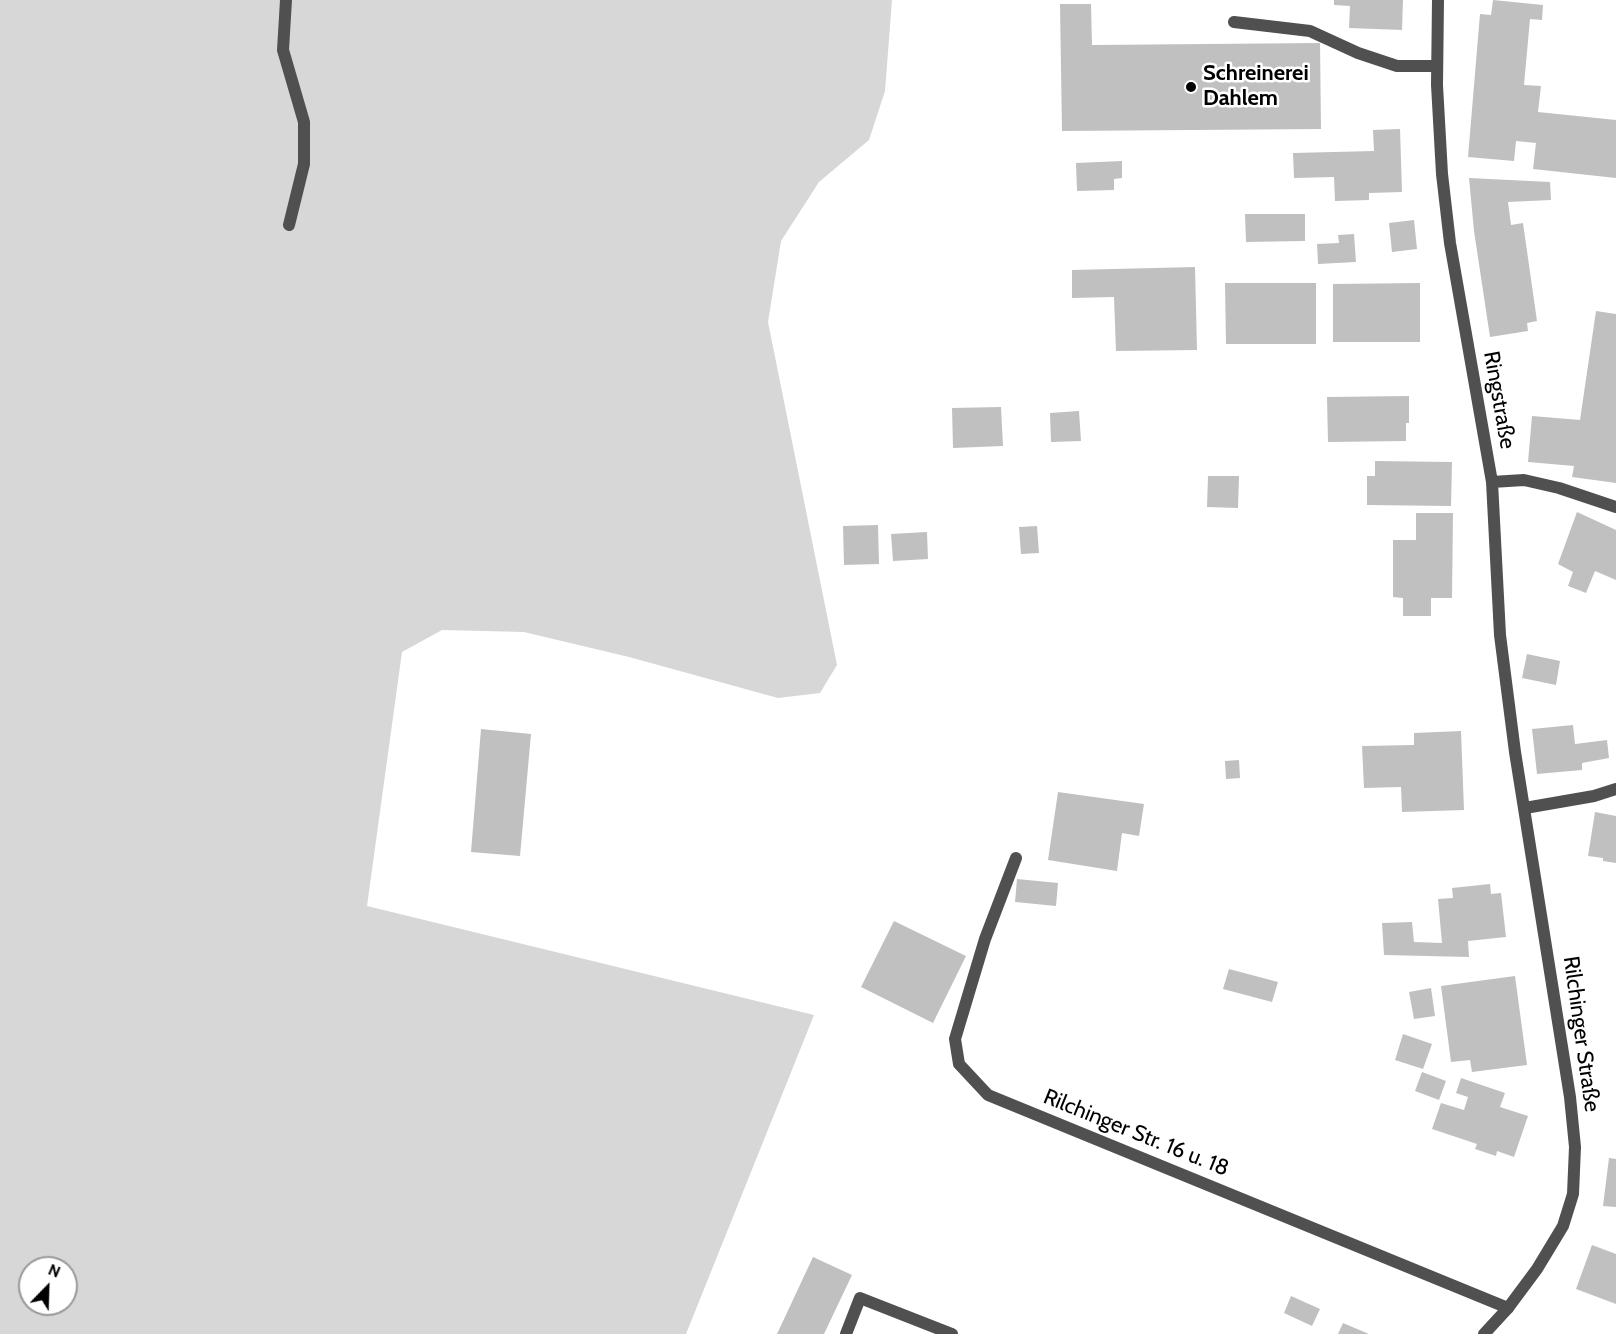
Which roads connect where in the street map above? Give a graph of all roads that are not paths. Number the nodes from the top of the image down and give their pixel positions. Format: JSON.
{"nodes":[{"id":1,"x":286,"y":0,"type":"edge"},
{"id":2,"x":1438,"y":0,"type":"edge"},
{"id":3,"x":1234,"y":22,"type":"dead end"},
{"id":4,"x":1437,"y":66,"type":"junction"},
{"id":5,"x":289,"y":225,"type":"dead end"},
{"id":6,"x":1491,"y":482,"type":"junction"},
{"id":7,"x":1616,"y":507,"type":"edge"},
{"id":8,"x":1616,"y":789,"type":"edge"},
{"id":9,"x":1525,"y":808,"type":"junction"},
{"id":10,"x":1016,"y":858,"type":"dead end"},
{"id":11,"x":1508,"y":1308,"type":"junction"},
{"id":12,"x":846,"y":1334,"type":"edge"},
{"id":13,"x":952,"y":1334,"type":"edge"},
{"id":14,"x":1484,"y":1334,"type":"edge"}],
"edges":[{"from":1,"to":5,"type":"street"},
{"from":2,"to":4,"type":"street","name":"Ringstraße"},
{"from":3,"to":4,"type":"street"},
{"from":4,"to":6,"type":"street","name":"Ringstraße"},
{"from":6,"to":7,"type":"street"},
{"from":6,"to":9,"type":"street","name":"Ringstraße"},
{"from":8,"to":9,"type":"street"},
{"from":9,"to":11,"type":"street","name":"Rilchinger Straße"},
{"from":10,"to":11,"type":"street","name":"Rilchinger Str. 16 u. 18"},
{"from":11,"to":14,"type":"street","name":"Rilchinger Straße"},
{"from":12,"to":13,"type":"street"}]}
